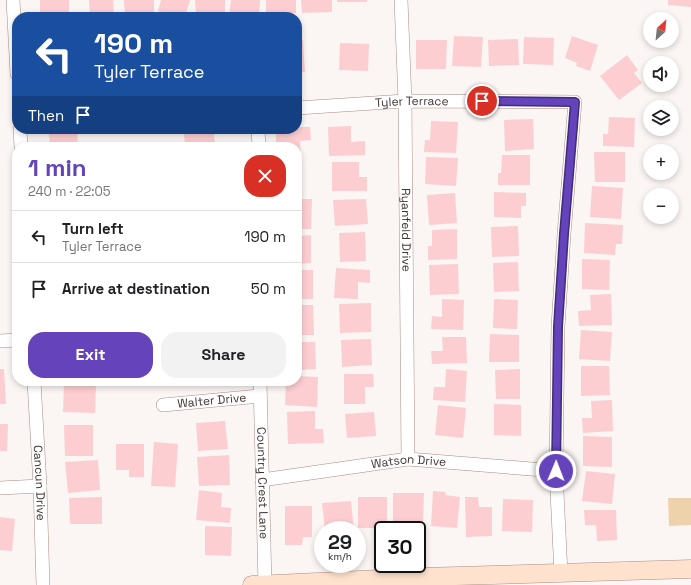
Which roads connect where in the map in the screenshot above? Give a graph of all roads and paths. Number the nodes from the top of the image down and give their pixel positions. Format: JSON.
{"nodes":[{"id":1,"x":13,"y":0,"type":"edge"},
{"id":2,"x":401,"y":0,"type":"edge"},
{"id":3,"x":14,"y":12,"type":"edge"},
{"id":4,"x":405,"y":101,"type":"junction"},
{"id":5,"x":302,"y":108,"type":"edge"},
{"id":6,"x":12,"y":340,"type":"edge"},
{"id":7,"x":0,"y":341,"type":"edge"},
{"id":8,"x":34,"y":386,"type":"edge"},
{"id":9,"x":260,"y":386,"type":"edge"},
{"id":10,"x":260,"y":396,"type":"junction"},
{"id":11,"x":163,"y":405,"type":"dead end"},
{"id":12,"x":408,"y":459,"type":"junction"},
{"id":13,"x":556,"y":471,"type":"junction"},
{"id":14,"x":262,"y":480,"type":"junction"},
{"id":15,"x":40,"y":486,"type":"junction"},
{"id":16,"x":0,"y":488,"type":"edge"},
{"id":17,"x":691,"y":569,"type":"edge"},
{"id":18,"x":561,"y":574,"type":"junction"},
{"id":19,"x":422,"y":578,"type":"junction"},
{"id":20,"x":43,"y":585,"type":"edge"},
{"id":21,"x":252,"y":585,"type":"edge"},
{"id":22,"x":265,"y":585,"type":"edge"},
{"id":23,"x":404,"y":585,"type":"edge"}],
"edges":[{"from":1,"to":3,"type":"street"},
{"from":2,"to":4,"type":"street","name":"Ryanfeld Drive"},
{"from":4,"to":5,"type":"street","name":"Tyler Terrace"},
{"from":4,"to":12,"type":"street","name":"Ryanfeld Drive"},
{"from":4,"to":13,"type":"street","name":"Tyler Terrace"},
{"from":6,"to":7,"type":"street"},
{"from":8,"to":15,"type":"street","name":"Cancun Drive"},
{"from":9,"to":10,"type":"street","name":"Country Crest Lane"},
{"from":10,"to":11,"type":"street","name":"Walter Drive"},
{"from":10,"to":14,"type":"street","name":"Country Crest Lane"},
{"from":12,"to":13,"type":"street","name":"Watson Drive"},
{"from":12,"to":14,"type":"street","name":"Watson Drive"},
{"from":13,"to":18,"type":"street"},
{"from":14,"to":22,"type":"street","name":"Country Crest Lane"},
{"from":15,"to":16,"type":"street"},
{"from":15,"to":20,"type":"street","name":"Cancun Drive"},
{"from":17,"to":18,"type":"main road"},
{"from":18,"to":19,"type":"main road"},
{"from":19,"to":22,"type":"main road"},
{"from":19,"to":23,"type":"main road"},
{"from":21,"to":22,"type":"main road"}]}
